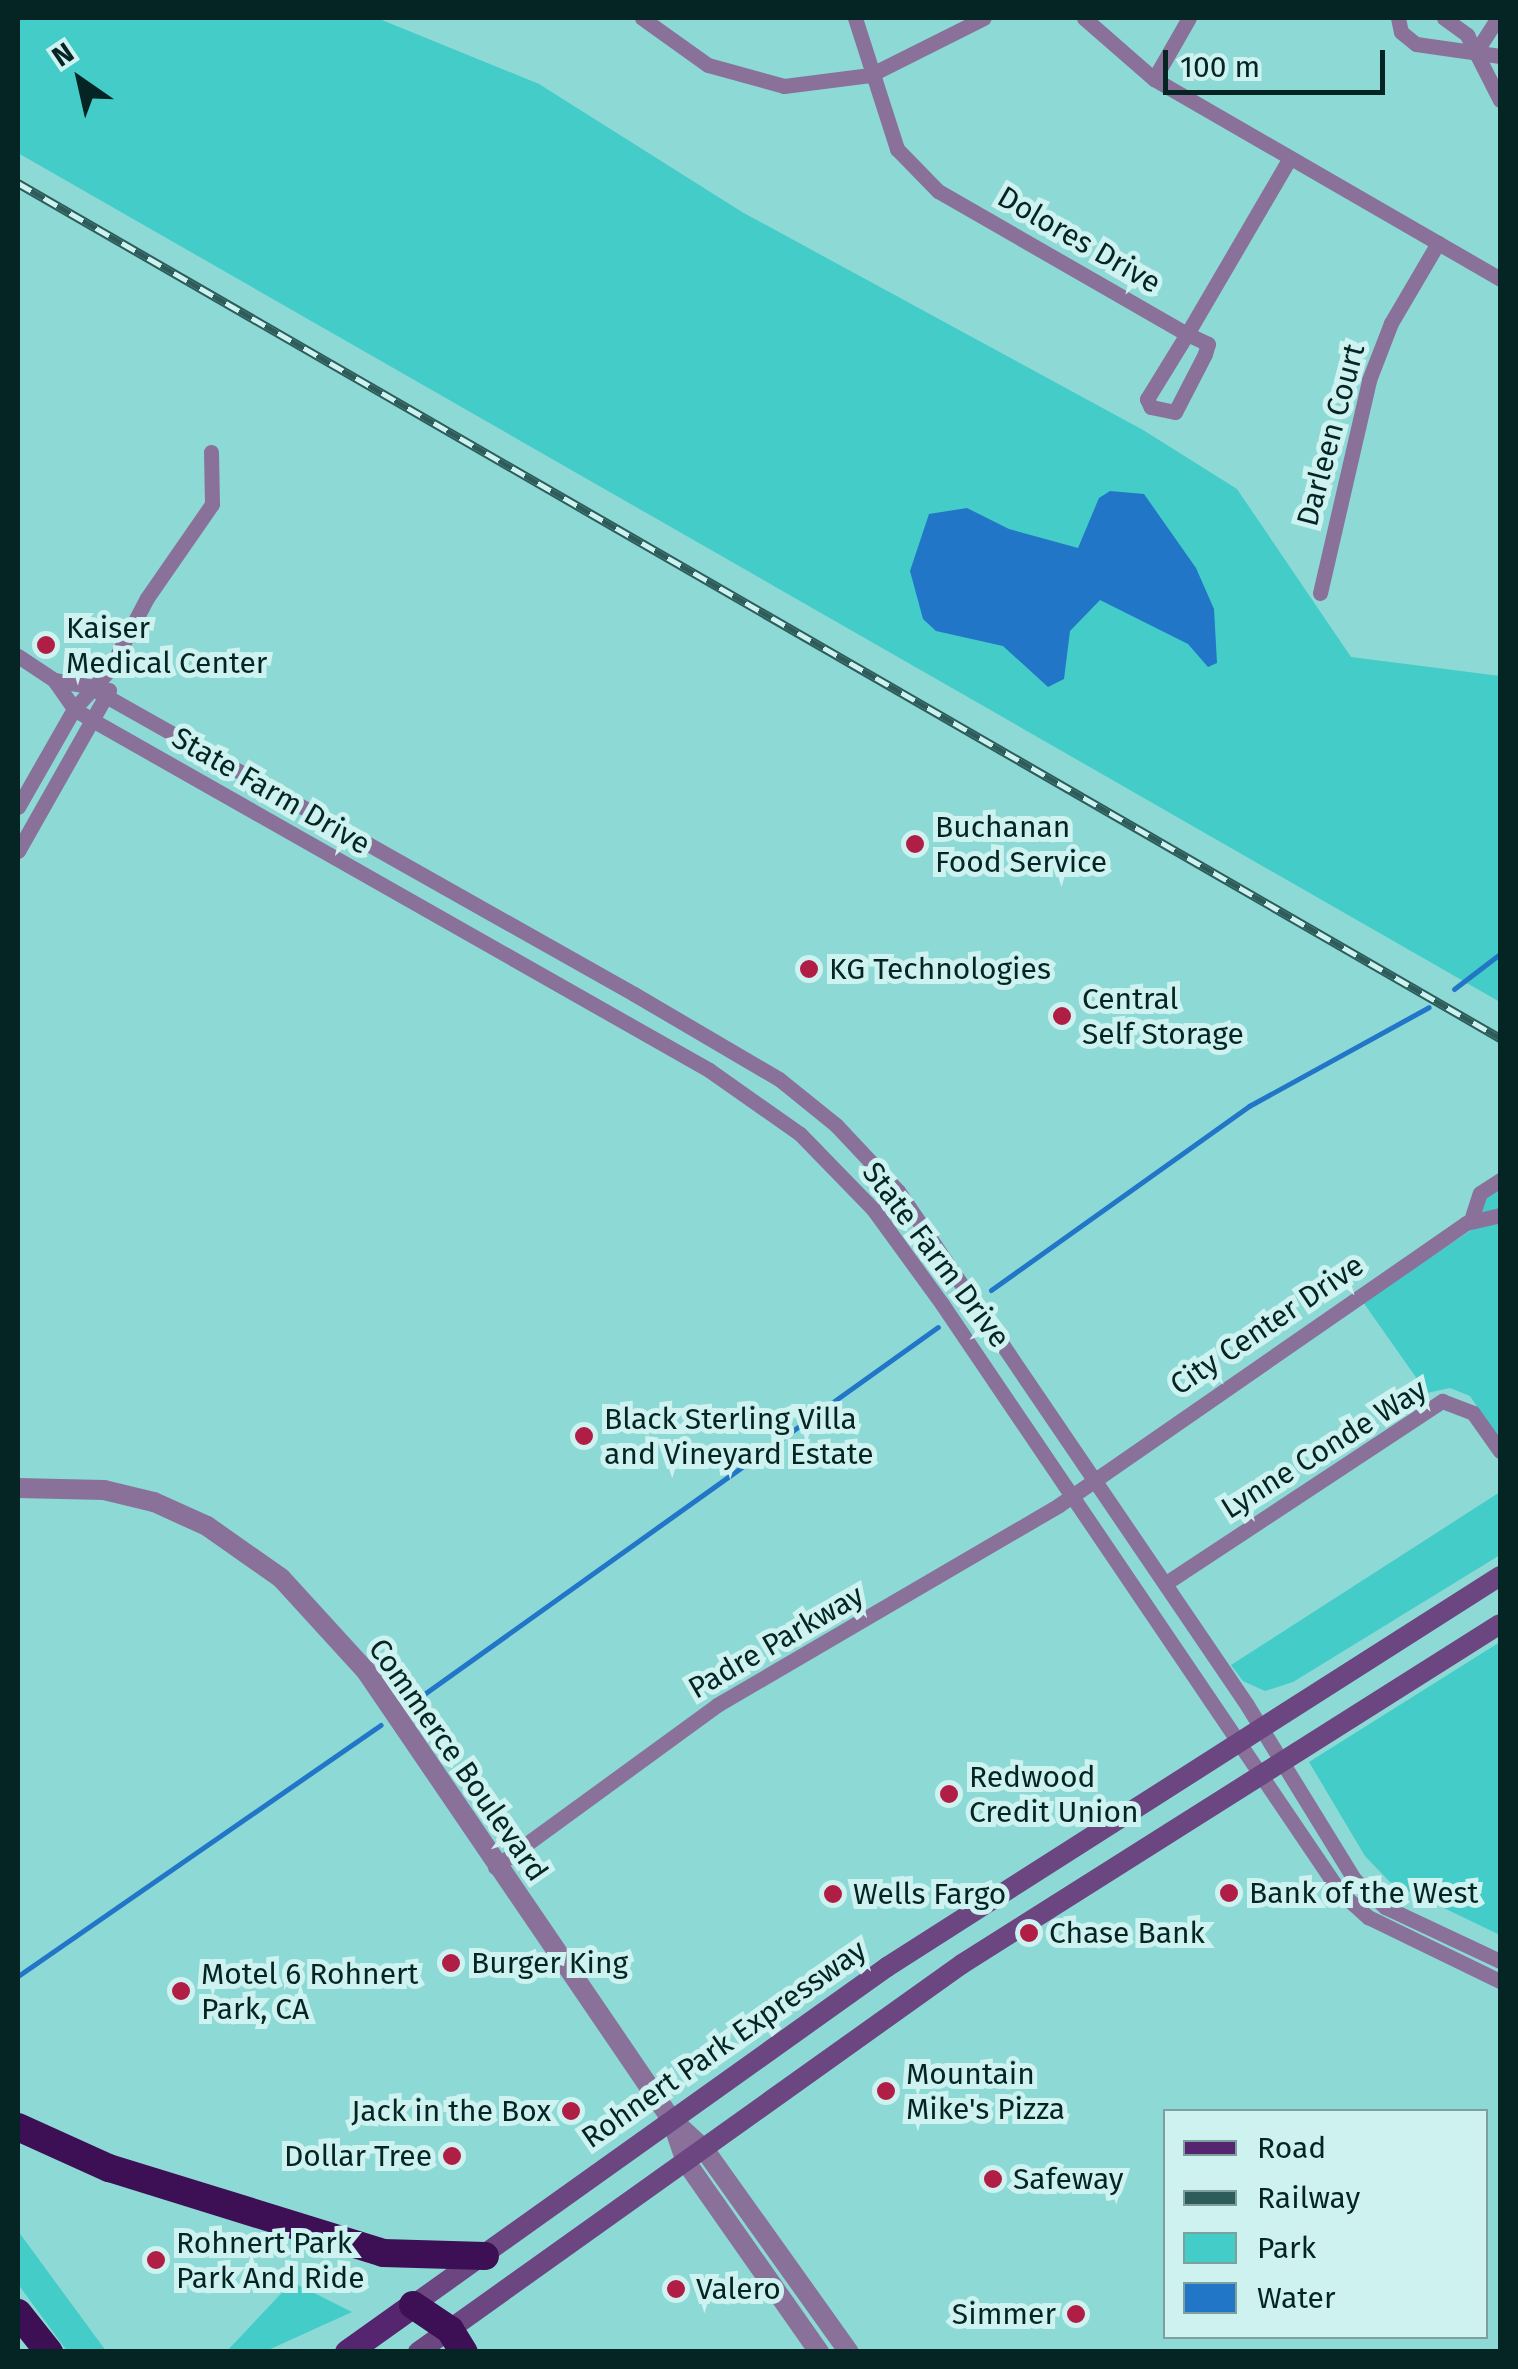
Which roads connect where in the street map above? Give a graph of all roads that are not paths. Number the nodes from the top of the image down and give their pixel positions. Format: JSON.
{"nodes":[{"id":1,"x":642,"y":18,"type":"edge"},
{"id":2,"x":855,"y":18,"type":"edge"},
{"id":3,"x":984,"y":18,"type":"edge"},
{"id":4,"x":1084,"y":18,"type":"edge"},
{"id":5,"x":1189,"y":18,"type":"edge"},
{"id":6,"x":1398,"y":18,"type":"edge"},
{"id":7,"x":1444,"y":18,"type":"edge"},
{"id":8,"x":1498,"y":18,"type":"edge"},
{"id":9,"x":1477,"y":50,"type":"junction"},
{"id":10,"x":1500,"y":56,"type":"edge"},
{"id":11,"x":870,"y":75,"type":"junction"},
{"id":12,"x":1154,"y":78,"type":"junction"},
{"id":13,"x":1500,"y":100,"type":"edge"},
{"id":14,"x":1290,"y":158,"type":"junction"},
{"id":15,"x":1438,"y":243,"type":"junction"},
{"id":16,"x":1500,"y":279,"type":"edge"},
{"id":17,"x":1187,"y":334,"type":"junction"},
{"id":18,"x":212,"y":452,"type":"dead end"},
{"id":19,"x":1320,"y":592,"type":"dead end"},
{"id":20,"x":18,"y":656,"type":"edge"},
{"id":21,"x":110,"y":669,"type":"junction"},
{"id":22,"x":54,"y":680,"type":"junction"},
{"id":23,"x":88,"y":686,"type":"junction"},
{"id":24,"x":109,"y":698,"type":"junction"},
{"id":25,"x":74,"y":709,"type":"junction"},
{"id":26,"x":94,"y":721,"type":"junction"},
{"id":27,"x":18,"y":807,"type":"edge"},
{"id":28,"x":18,"y":851,"type":"edge"},
{"id":29,"x":1500,"y":1180,"type":"edge"},
{"id":30,"x":1500,"y":1215,"type":"edge"},
{"id":31,"x":1471,"y":1220,"type":"junction"},
{"id":32,"x":1500,"y":1451,"type":"edge"},
{"id":33,"x":1093,"y":1476,"type":"junction"},
{"id":34,"x":18,"y":1488,"type":"edge"},
{"id":35,"x":1075,"y":1492,"type":"junction"},
{"id":36,"x":1500,"y":1576,"type":"edge"},
{"id":37,"x":1166,"y":1583,"type":"junction"},
{"id":38,"x":1500,"y":1624,"type":"edge"},
{"id":39,"x":1260,"y":1724,"type":"junction"},
{"id":40,"x":1239,"y":1737,"type":"junction"},
{"id":41,"x":1283,"y":1761,"type":"junction"},
{"id":42,"x":1262,"y":1774,"type":"junction"},
{"id":43,"x":494,"y":1867,"type":"junction"},
{"id":44,"x":1500,"y":1960,"type":"edge"},
{"id":45,"x":1500,"y":1981,"type":"edge"},
{"id":46,"x":671,"y":2119,"type":"junction"},
{"id":47,"x":18,"y":2128,"type":"edge"},
{"id":48,"x":704,"y":2148,"type":"junction"},
{"id":49,"x":686,"y":2162,"type":"junction"},
{"id":50,"x":485,"y":2256,"type":"junction"},
{"id":51,"x":413,"y":2304,"type":"junction"},
{"id":52,"x":18,"y":2315,"type":"edge"},
{"id":53,"x":458,"y":2341,"type":"edge"},
{"id":54,"x":42,"y":2352,"type":"edge"},
{"id":55,"x":49,"y":2352,"type":"edge"},
{"id":56,"x":347,"y":2352,"type":"edge"},
{"id":57,"x":418,"y":2352,"type":"edge"},
{"id":58,"x":820,"y":2352,"type":"edge"},
{"id":59,"x":849,"y":2352,"type":"edge"}],
"edges":[{"from":1,"to":11,"type":"street"},
{"from":2,"to":11,"type":"street","name":"Dolores Drive"},
{"from":3,"to":11,"type":"street"},
{"from":4,"to":12,"type":"street"},
{"from":5,"to":12,"type":"street"},
{"from":6,"to":9,"type":"street"},
{"from":7,"to":9,"type":"street"},
{"from":8,"to":9,"type":"street"},
{"from":9,"to":10,"type":"street"},
{"from":9,"to":13,"type":"street"},
{"from":11,"to":17,"type":"street","name":"Dolores Drive"},
{"from":12,"to":14,"type":"street"},
{"from":14,"to":15,"type":"street"},
{"from":14,"to":17,"type":"street"},
{"from":15,"to":16,"type":"street"},
{"from":15,"to":19,"type":"street","name":"Darleen Court"},
{"from":17,"to":17,"type":"street"},
{"from":18,"to":21,"type":"street"},
{"from":20,"to":22,"type":"street","name":"State Farm Drive"},
{"from":21,"to":23,"type":"street"},
{"from":21,"to":24,"type":"street"},
{"from":22,"to":23,"type":"street","name":"State Farm Drive"},
{"from":22,"to":25,"type":"street","name":"State Farm Drive"},
{"from":23,"to":24,"type":"street","name":"State Farm Drive"},
{"from":23,"to":25,"type":"street"},
{"from":24,"to":26,"type":"street"},
{"from":24,"to":33,"type":"street","name":"State Farm Drive"},
{"from":25,"to":26,"type":"street","name":"State Farm Drive"},
{"from":25,"to":27,"type":"street"},
{"from":26,"to":28,"type":"street"},
{"from":26,"to":35,"type":"street","name":"State Farm Drive"},
{"from":29,"to":31,"type":"street","name":"City Center Drive"},
{"from":30,"to":31,"type":"street","name":"City Center Drive"},
{"from":31,"to":33,"type":"street","name":"City Center Drive"},
{"from":32,"to":37,"type":"street","name":"Lynne Conde Way"},
{"from":33,"to":35,"type":"street","name":"Padre Parkway"},
{"from":33,"to":37,"type":"street","name":"State Farm Drive"},
{"from":34,"to":43,"type":"street","name":"Commerce Boulevard"},
{"from":35,"to":40,"type":"street","name":"State Farm Drive"},
{"from":35,"to":43,"type":"street","name":"Padre Parkway"},
{"from":36,"to":39,"type":"main road","name":"Rohnert Park Expressway"},
{"from":37,"to":39,"type":"street","name":"State Farm Drive"},
{"from":38,"to":41,"type":"main road"},
{"from":39,"to":40,"type":"main road","name":"Rohnert Park Expressway"},
{"from":39,"to":41,"type":"street","name":"State Farm Drive"},
{"from":40,"to":42,"type":"street","name":"State Farm Drive"},
{"from":40,"to":46,"type":"main road","name":"Rohnert Park Expressway"},
{"from":41,"to":42,"type":"main road"},
{"from":41,"to":44,"type":"street","name":"State Farm Drive"},
{"from":42,"to":45,"type":"street","name":"State Farm Drive"},
{"from":42,"to":48,"type":"main road"},
{"from":43,"to":46,"type":"street","name":"Commerce Boulevard"},
{"from":46,"to":48,"type":"street","name":"Commerce Boulevard"},
{"from":46,"to":49,"type":"street","name":"Commerce Boulevard"},
{"from":46,"to":50,"type":"main road","name":"Rohnert Park Expressway"},
{"from":47,"to":50,"type":"highway"},
{"from":48,"to":49,"type":"main road"},
{"from":48,"to":59,"type":"street","name":"Commerce Boulevard"},
{"from":49,"to":53,"type":"main road"},
{"from":49,"to":58,"type":"street","name":"Commerce Boulevard"},
{"from":50,"to":51,"type":"main road","name":"Rohnert Park Expressway"},
{"from":51,"to":53,"type":"highway"},
{"from":51,"to":56,"type":"main road","name":"Rohnert Park Expressway"},
{"from":52,"to":54,"type":"highway"},
{"from":52,"to":55,"type":"highway"},
{"from":53,"to":57,"type":"main road"}]}
